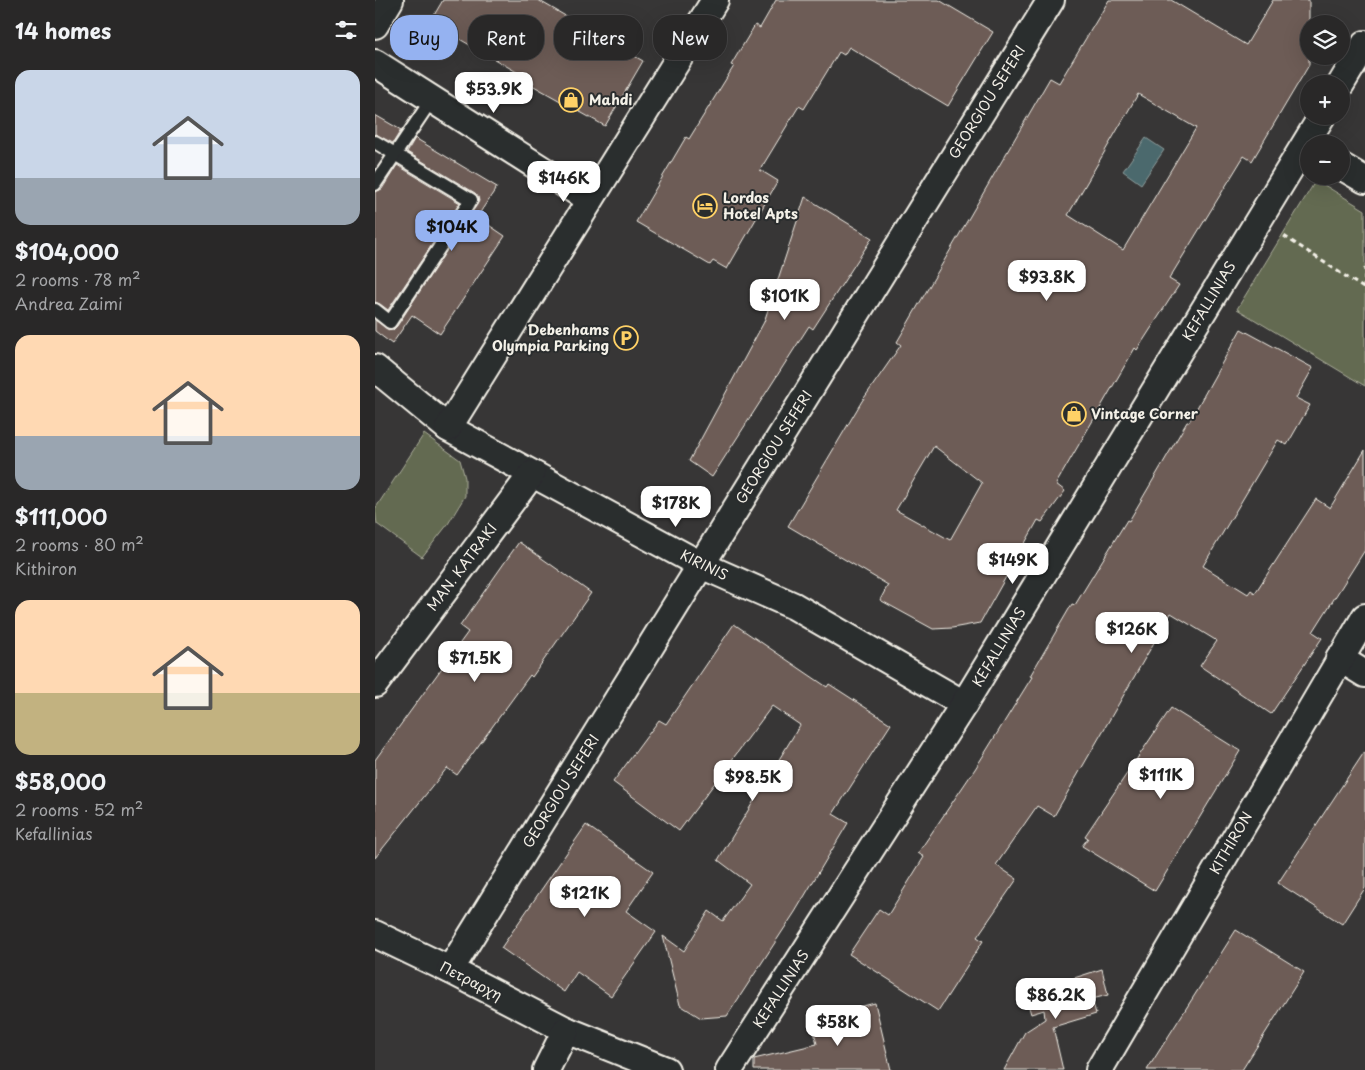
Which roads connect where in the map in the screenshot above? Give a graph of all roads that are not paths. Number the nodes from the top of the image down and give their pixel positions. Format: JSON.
{"nodes":[{"id":1,"x":390,"y":0,"type":"edge"},
{"id":2,"x":715,"y":0,"type":"edge"},
{"id":3,"x":1051,"y":0,"type":"edge"},
{"id":4,"x":375,"y":25,"type":"edge"},
{"id":5,"x":1365,"y":44,"type":"edge"},
{"id":6,"x":375,"y":63,"type":"edge"},
{"id":7,"x":1346,"y":75,"type":"edge"},
{"id":8,"x":432,"y":100,"type":"junction"},
{"id":9,"x":375,"y":142,"type":"edge"},
{"id":10,"x":396,"y":154,"type":"junction"},
{"id":11,"x":1300,"y":156,"type":"edge"},
{"id":12,"x":1350,"y":171,"type":"edge"},
{"id":13,"x":1365,"y":180,"type":"edge"},
{"id":14,"x":375,"y":184,"type":"edge"},
{"id":15,"x":590,"y":200,"type":"junction"},
{"id":16,"x":375,"y":310,"type":"edge"},
{"id":17,"x":375,"y":368,"type":"edge"},
{"id":18,"x":449,"y":428,"type":"junction"},
{"id":19,"x":532,"y":474,"type":"junction"},
{"id":20,"x":701,"y":565,"type":"junction"},
{"id":21,"x":1365,"y":617,"type":"edge"},
{"id":22,"x":1339,"y":658,"type":"junction"},
{"id":23,"x":1365,"y":674,"type":"edge"},
{"id":24,"x":375,"y":684,"type":"edge"},
{"id":25,"x":965,"y":704,"type":"junction"},
{"id":26,"x":375,"y":934,"type":"edge"},
{"id":27,"x":450,"y":970,"type":"junction"},
{"id":28,"x":567,"y":1030,"type":"junction"},
{"id":29,"x":546,"y":1070,"type":"edge"},
{"id":30,"x":665,"y":1070,"type":"edge"},
{"id":31,"x":729,"y":1070,"type":"edge"},
{"id":32,"x":1099,"y":1070,"type":"edge"}],
"edges":[{"from":1,"to":4,"type":"street"},
{"from":2,"to":15,"type":"street"},
{"from":3,"to":20,"type":"street","name":"GEORGIOU SEFERI"},
{"from":5,"to":7,"type":"street"},
{"from":6,"to":8,"type":"street"},
{"from":8,"to":10,"type":"lane"},
{"from":8,"to":15,"type":"street"},
{"from":9,"to":10,"type":"lane"},
{"from":10,"to":14,"type":"lane"},
{"from":10,"to":16,"type":"lane"},
{"from":11,"to":25,"type":"street","name":"KEFALLINIAS"},
{"from":12,"to":13,"type":"street"},
{"from":15,"to":18,"type":"street"},
{"from":17,"to":18,"type":"street","name":"KIRINIS"},
{"from":18,"to":19,"type":"street","name":"KIRINIS"},
{"from":19,"to":20,"type":"street","name":"KIRINIS"},
{"from":19,"to":24,"type":"street","name":"MAN. KATRAKI"},
{"from":20,"to":25,"type":"street","name":"KIRINIS"},
{"from":20,"to":27,"type":"street","name":"GEORGIOU SEFERI"},
{"from":21,"to":22,"type":"street","name":"KITHIRON"},
{"from":22,"to":23,"type":"street"},
{"from":22,"to":32,"type":"street","name":"KITHIRON"},
{"from":25,"to":31,"type":"street","name":"KEFALLINIAS"},
{"from":26,"to":27,"type":"street","name":"Πετραρχη"},
{"from":27,"to":28,"type":"street","name":"Πετραρχη"},
{"from":28,"to":29,"type":"street"},
{"from":28,"to":30,"type":"street","name":"Πετραρχη"}]}
